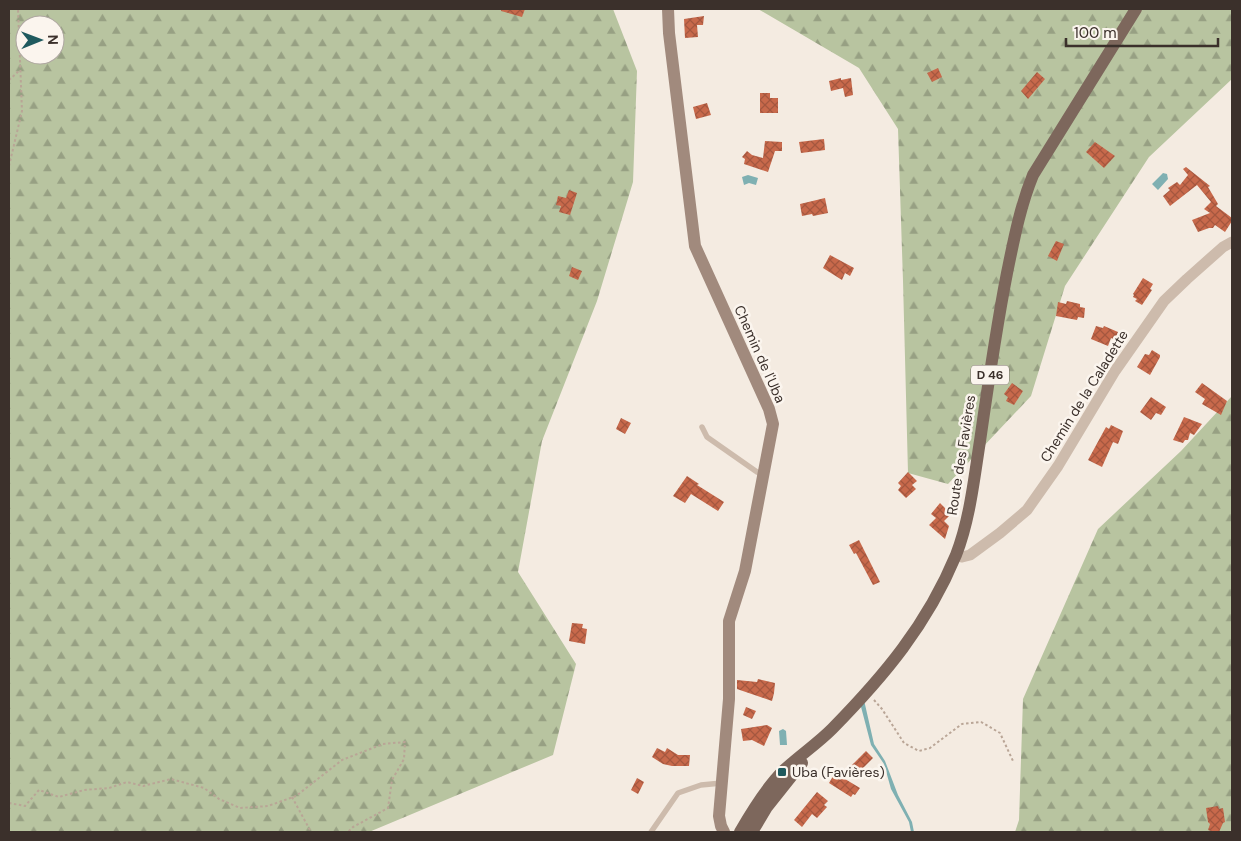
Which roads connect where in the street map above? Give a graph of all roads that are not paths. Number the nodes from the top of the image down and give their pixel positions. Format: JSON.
{"nodes":[{"id":1,"x":668,"y":9,"type":"edge"},
{"id":2,"x":1136,"y":9,"type":"edge"},
{"id":3,"x":1232,"y":242,"type":"edge"},
{"id":4,"x":702,"y":427,"type":"dead end"},
{"id":5,"x":764,"y":475,"type":"junction"},
{"id":6,"x":956,"y":554,"type":"junction"},
{"id":7,"x":830,"y":730,"type":"junction"},
{"id":8,"x":722,"y":783,"type":"junction"},
{"id":9,"x":651,"y":832,"type":"edge"},
{"id":10,"x":724,"y":832,"type":"edge"},
{"id":11,"x":740,"y":832,"type":"edge"},
{"id":12,"x":752,"y":832,"type":"edge"}],
"edges":[{"from":1,"to":5,"type":"street","name":"Chemin de l'Uba"},
{"from":2,"to":6,"type":"main road","name":"Route des Favières","number":"D 46"},
{"from":3,"to":6,"type":"street","name":"Chemin de la Caladette"},
{"from":4,"to":5,"type":"lane"},
{"from":5,"to":8,"type":"street","name":"Chemin de l'Uba"},
{"from":6,"to":7,"type":"main road","name":"Route des Favières","number":"D 46"},
{"from":7,"to":11,"type":"main road","name":"Route des Favières","number":"D 46"},
{"from":7,"to":12,"type":"main road","number":"D 46"},
{"from":8,"to":9,"type":"lane"},
{"from":8,"to":10,"type":"street","name":"Chemin de l'Uba"}]}
